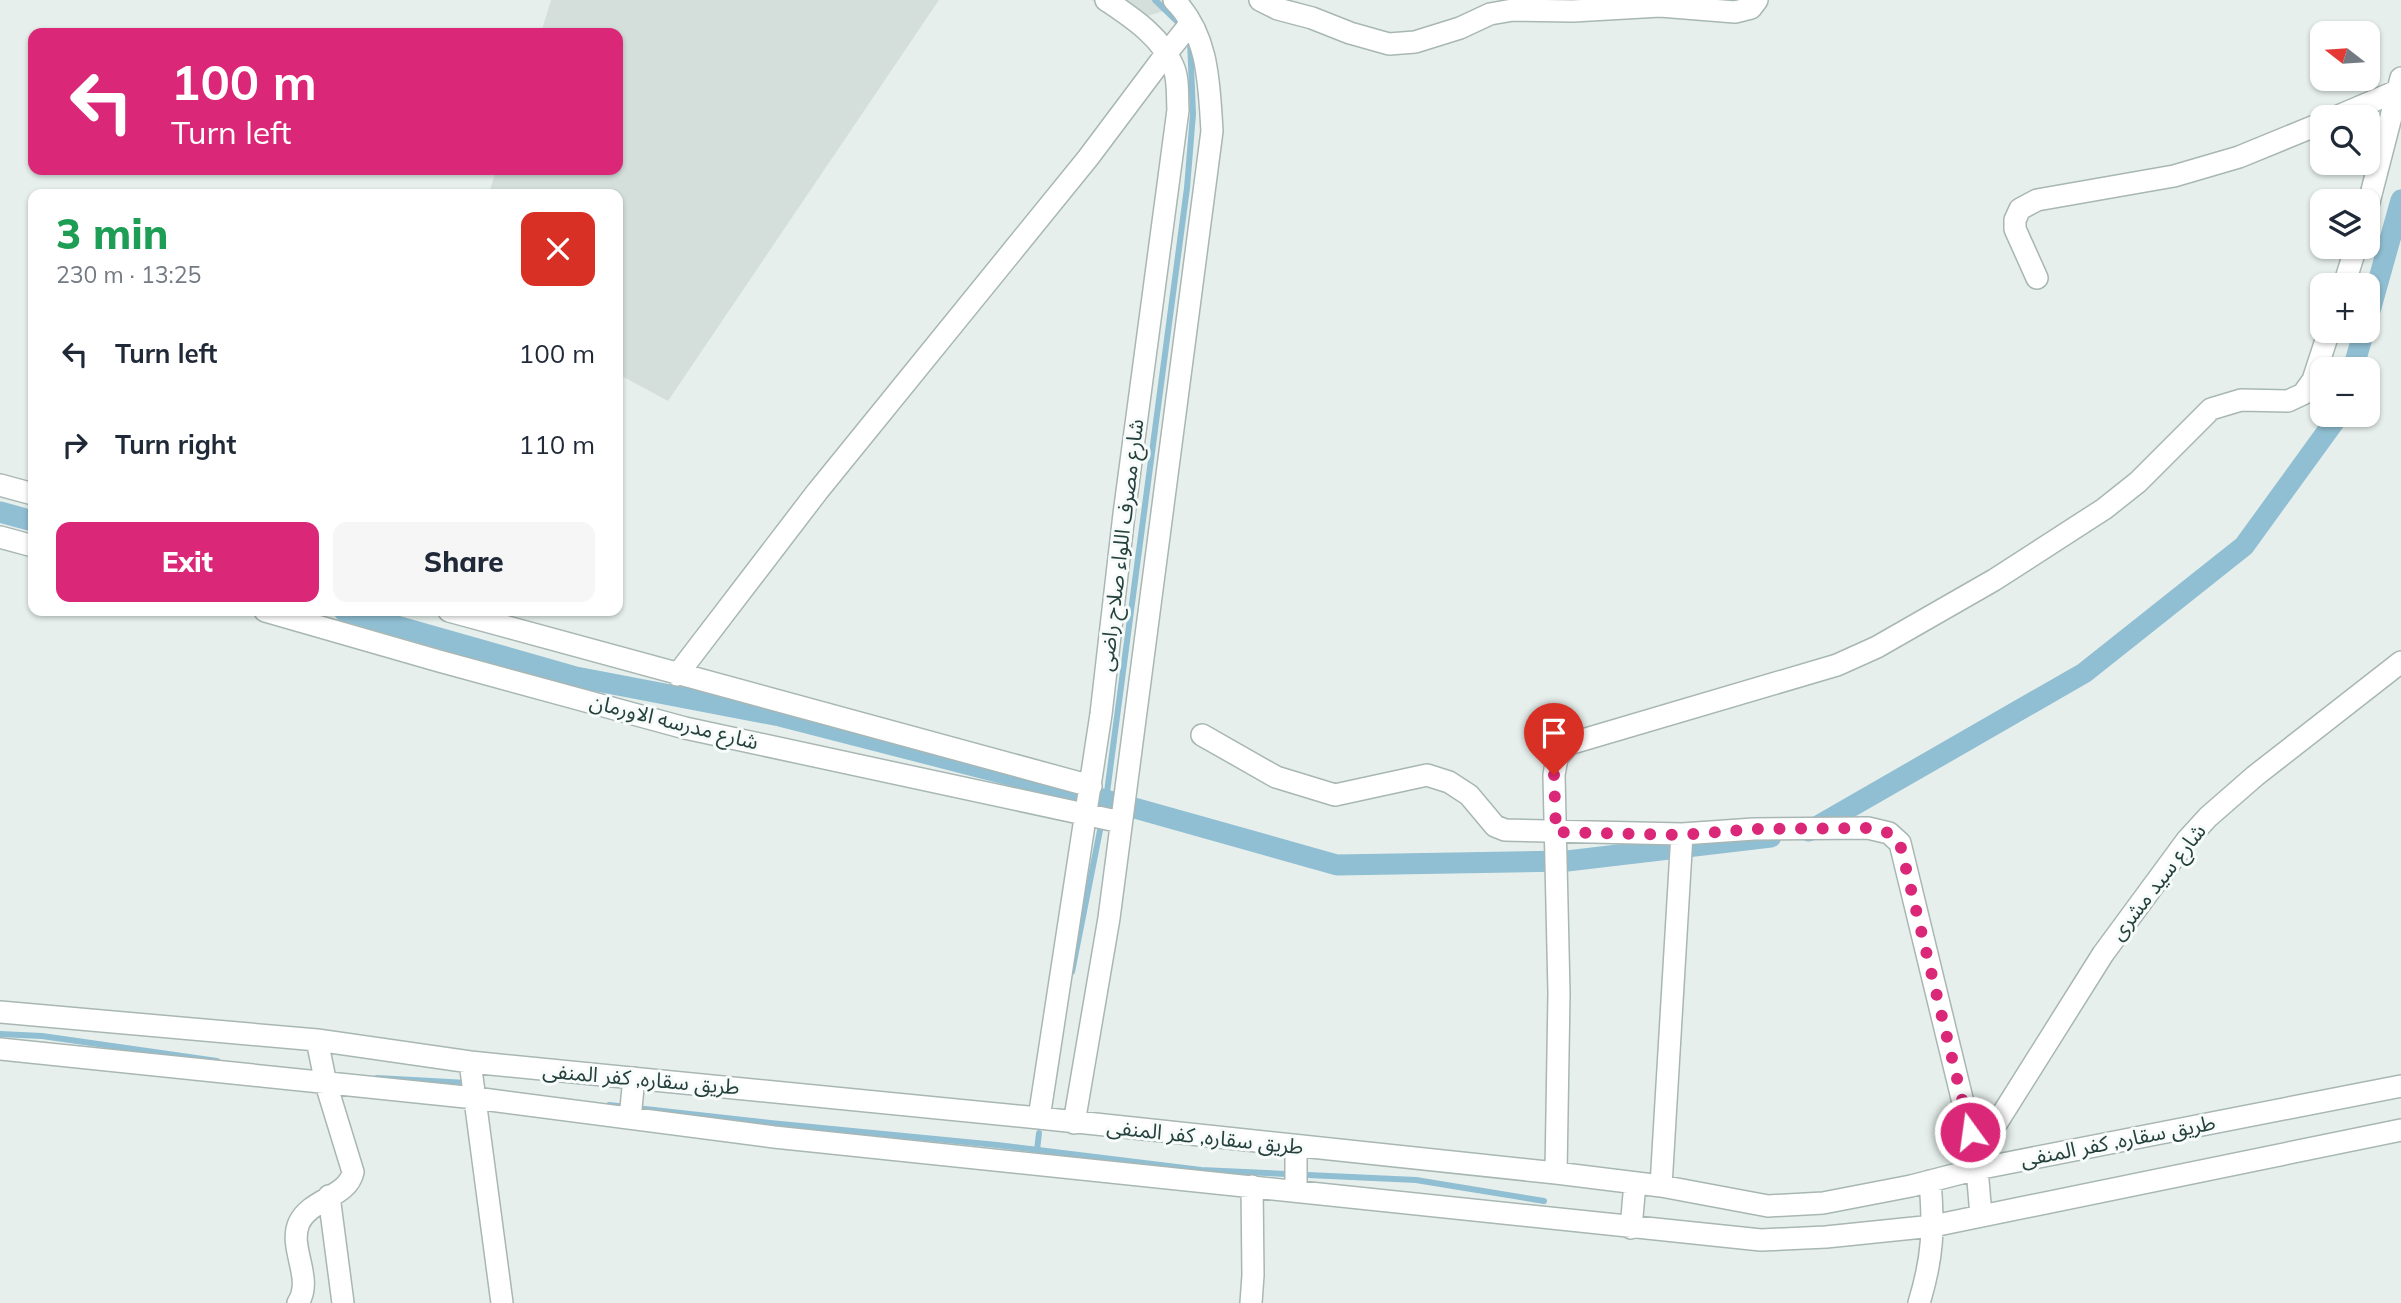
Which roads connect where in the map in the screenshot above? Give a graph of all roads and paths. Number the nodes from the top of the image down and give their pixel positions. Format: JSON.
{"nodes":[{"id":1,"x":1106,"y":0,"type":"edge"},
{"id":2,"x":1174,"y":0,"type":"edge"},
{"id":3,"x":1260,"y":0,"type":"edge"},
{"id":4,"x":1757,"y":0,"type":"edge"},
{"id":5,"x":1190,"y":24,"type":"junction"},
{"id":6,"x":1166,"y":54,"type":"junction"},
{"id":7,"x":2399,"y":84,"type":"edge"},
{"id":8,"x":2359,"y":105,"type":"edge"},
{"id":9,"x":2310,"y":128,"type":"edge"},
{"id":10,"x":2372,"y":189,"type":"edge"},
{"id":11,"x":2037,"y":278,"type":"dead end"},
{"id":12,"x":2325,"y":343,"type":"edge"},
{"id":13,"x":0,"y":485,"type":"edge"},
{"id":14,"x":28,"y":493,"type":"edge"},
{"id":15,"x":0,"y":537,"type":"edge"},
{"id":16,"x":28,"y":545,"type":"edge"},
{"id":17,"x":1118,"y":558,"type":"junction"},
{"id":18,"x":1155,"y":559,"type":"junction"},
{"id":19,"x":282,"y":616,"type":"edge"},
{"id":20,"x":467,"y":616,"type":"edge"},
{"id":21,"x":2401,"y":662,"type":"edge"},
{"id":22,"x":677,"y":675,"type":"junction"},
{"id":23,"x":1101,"y":714,"type":"junction"},
{"id":24,"x":1136,"y":717,"type":"junction"},
{"id":25,"x":1202,"y":735,"type":"dead end"},
{"id":26,"x":1091,"y":786,"type":"junction"},
{"id":27,"x":1087,"y":814,"type":"junction"},
{"id":28,"x":1121,"y":822,"type":"junction"},
{"id":29,"x":1556,"y":832,"type":"junction"},
{"id":30,"x":1682,"y":835,"type":"junction"},
{"id":31,"x":0,"y":1012,"type":"edge"},
{"id":32,"x":25,"y":1033,"type":"junction"},
{"id":33,"x":0,"y":1049,"type":"edge"},
{"id":34,"x":322,"y":1062,"type":"junction"},
{"id":35,"x":470,"y":1062,"type":"junction"},
{"id":36,"x":2401,"y":1086,"type":"edge"},
{"id":37,"x":475,"y":1098,"type":"junction"},
{"id":38,"x":632,"y":1100,"type":"junction"},
{"id":39,"x":1039,"y":1118,"type":"junction"},
{"id":40,"x":1074,"y":1124,"type":"junction"},
{"id":41,"x":2401,"y":1130,"type":"edge"},
{"id":42,"x":1977,"y":1163,"type":"junction"},
{"id":43,"x":1296,"y":1168,"type":"junction"},
{"id":44,"x":1556,"y":1173,"type":"junction"},
{"id":45,"x":1930,"y":1181,"type":"junction"},
{"id":46,"x":1252,"y":1186,"type":"junction"},
{"id":47,"x":1661,"y":1186,"type":"junction"},
{"id":48,"x":1635,"y":1187,"type":"junction"},
{"id":49,"x":329,"y":1196,"type":"junction"},
{"id":50,"x":1981,"y":1216,"type":"junction"},
{"id":51,"x":1631,"y":1223,"type":"junction"},
{"id":52,"x":1933,"y":1226,"type":"junction"},
{"id":53,"x":298,"y":1303,"type":"edge"},
{"id":54,"x":343,"y":1303,"type":"edge"},
{"id":55,"x":502,"y":1303,"type":"edge"},
{"id":56,"x":1251,"y":1303,"type":"edge"},
{"id":57,"x":1919,"y":1303,"type":"edge"}],
"edges":[{"from":1,"to":6,"type":"street","name":"شارع مصرف اللواء صلاح راضى"},
{"from":2,"to":5,"type":"street","name":"شارع مصرف اللواء صلاح راضى"},
{"from":3,"to":4,"type":"street"},
{"from":5,"to":6,"type":"street"},
{"from":5,"to":18,"type":"street","name":"شارع مصرف اللواء صلاح راضى"},
{"from":6,"to":17,"type":"street","name":"شارع مصرف اللواء صلاح راضى"},
{"from":6,"to":22,"type":"street"},
{"from":7,"to":8,"type":"street"},
{"from":7,"to":10,"type":"street"},
{"from":9,"to":11,"type":"street"},
{"from":12,"to":29,"type":"street"},
{"from":13,"to":14,"type":"street"},
{"from":15,"to":16,"type":"street"},
{"from":17,"to":18,"type":"street"},
{"from":17,"to":23,"type":"street","name":"شارع مصرف اللواء صلاح راضى"},
{"from":18,"to":24,"type":"street","name":"شارع مصرف اللواء صلاح راضى"},
{"from":19,"to":27,"type":"street","name":"شارع مدرسه الاورمان"},
{"from":20,"to":22,"type":"street"},
{"from":21,"to":42,"type":"street","name":"شارع سيد مشرى"},
{"from":22,"to":26,"type":"street"},
{"from":23,"to":24,"type":"street"},
{"from":23,"to":26,"type":"street","name":"شارع مصرف اللواء صلاح راضى"},
{"from":24,"to":28,"type":"street","name":"شارع مصرف اللواء صلاح راضى"},
{"from":25,"to":29,"type":"street"},
{"from":26,"to":27,"type":"street","name":"شارع مصرف اللواء صلاح راضى"},
{"from":27,"to":28,"type":"street","name":"شارع مدرسه الاورمان"},
{"from":27,"to":39,"type":"street","name":"شارع مصرف اللواء صلاح راضى"},
{"from":28,"to":40,"type":"street","name":"شارع مصرف اللواء صلاح راضى"},
{"from":29,"to":30,"type":"street"},
{"from":29,"to":44,"type":"street"},
{"from":30,"to":42,"type":"street"},
{"from":30,"to":47,"type":"street"},
{"from":31,"to":32,"type":"street","name":"طريق سقاره, كفر المنفى"},
{"from":32,"to":33,"type":"street","name":"طريق سقاره, كفر المنفى"},
{"from":32,"to":34,"type":"street","name":"طريق سقاره, كفر المنفى"},
{"from":32,"to":34,"type":"street","name":"طريق سقاره, كفر المنفى"},
{"from":34,"to":35,"type":"street","name":"طريق سقاره, كفر المنفى"},
{"from":34,"to":37,"type":"street","name":"طريق سقاره, كفر المنفى"},
{"from":34,"to":49,"type":"street"},
{"from":35,"to":37,"type":"street"},
{"from":35,"to":38,"type":"street","name":"طريق سقاره, كفر المنفى"},
{"from":36,"to":42,"type":"street","name":"طريق سقاره, كفر المنفى"},
{"from":37,"to":38,"type":"street","name":"طريق سقاره, كفر المنفى"},
{"from":37,"to":55,"type":"street"},
{"from":38,"to":39,"type":"street","name":"طريق سقاره, كفر المنفى"},
{"from":38,"to":46,"type":"street","name":"طريق سقاره, كفر المنفى"},
{"from":39,"to":40,"type":"street","name":"طريق سقاره, كفر المنفى"},
{"from":40,"to":43,"type":"street","name":"طريق سقاره, كفر المنفى"},
{"from":41,"to":50,"type":"street","name":"طريق سقاره, كفر المنفى"},
{"from":42,"to":45,"type":"street","name":"طريق سقاره, كفر المنفى"},
{"from":42,"to":50,"type":"street"},
{"from":43,"to":44,"type":"street","name":"طريق سقاره, كفر المنفى"},
{"from":43,"to":46,"type":"street","name":"طريق سقاره, كفر المنفى"},
{"from":43,"to":51,"type":"street","name":"طريق سقاره, كفر المنفى"},
{"from":44,"to":48,"type":"street","name":"طريق سقاره, كفر المنفى"},
{"from":45,"to":47,"type":"street","name":"طريق سقاره, كفر المنفى"},
{"from":45,"to":52,"type":"street"},
{"from":46,"to":56,"type":"street"},
{"from":47,"to":48,"type":"street","name":"طريق سقاره, كفر المنفى"},
{"from":48,"to":51,"type":"street"},
{"from":49,"to":53,"type":"street"},
{"from":49,"to":54,"type":"street"},
{"from":50,"to":52,"type":"street","name":"طريق سقاره, كفر المنفى"},
{"from":51,"to":52,"type":"street","name":"طريق سقاره, كفر المنفى"},
{"from":52,"to":57,"type":"street"}]}
